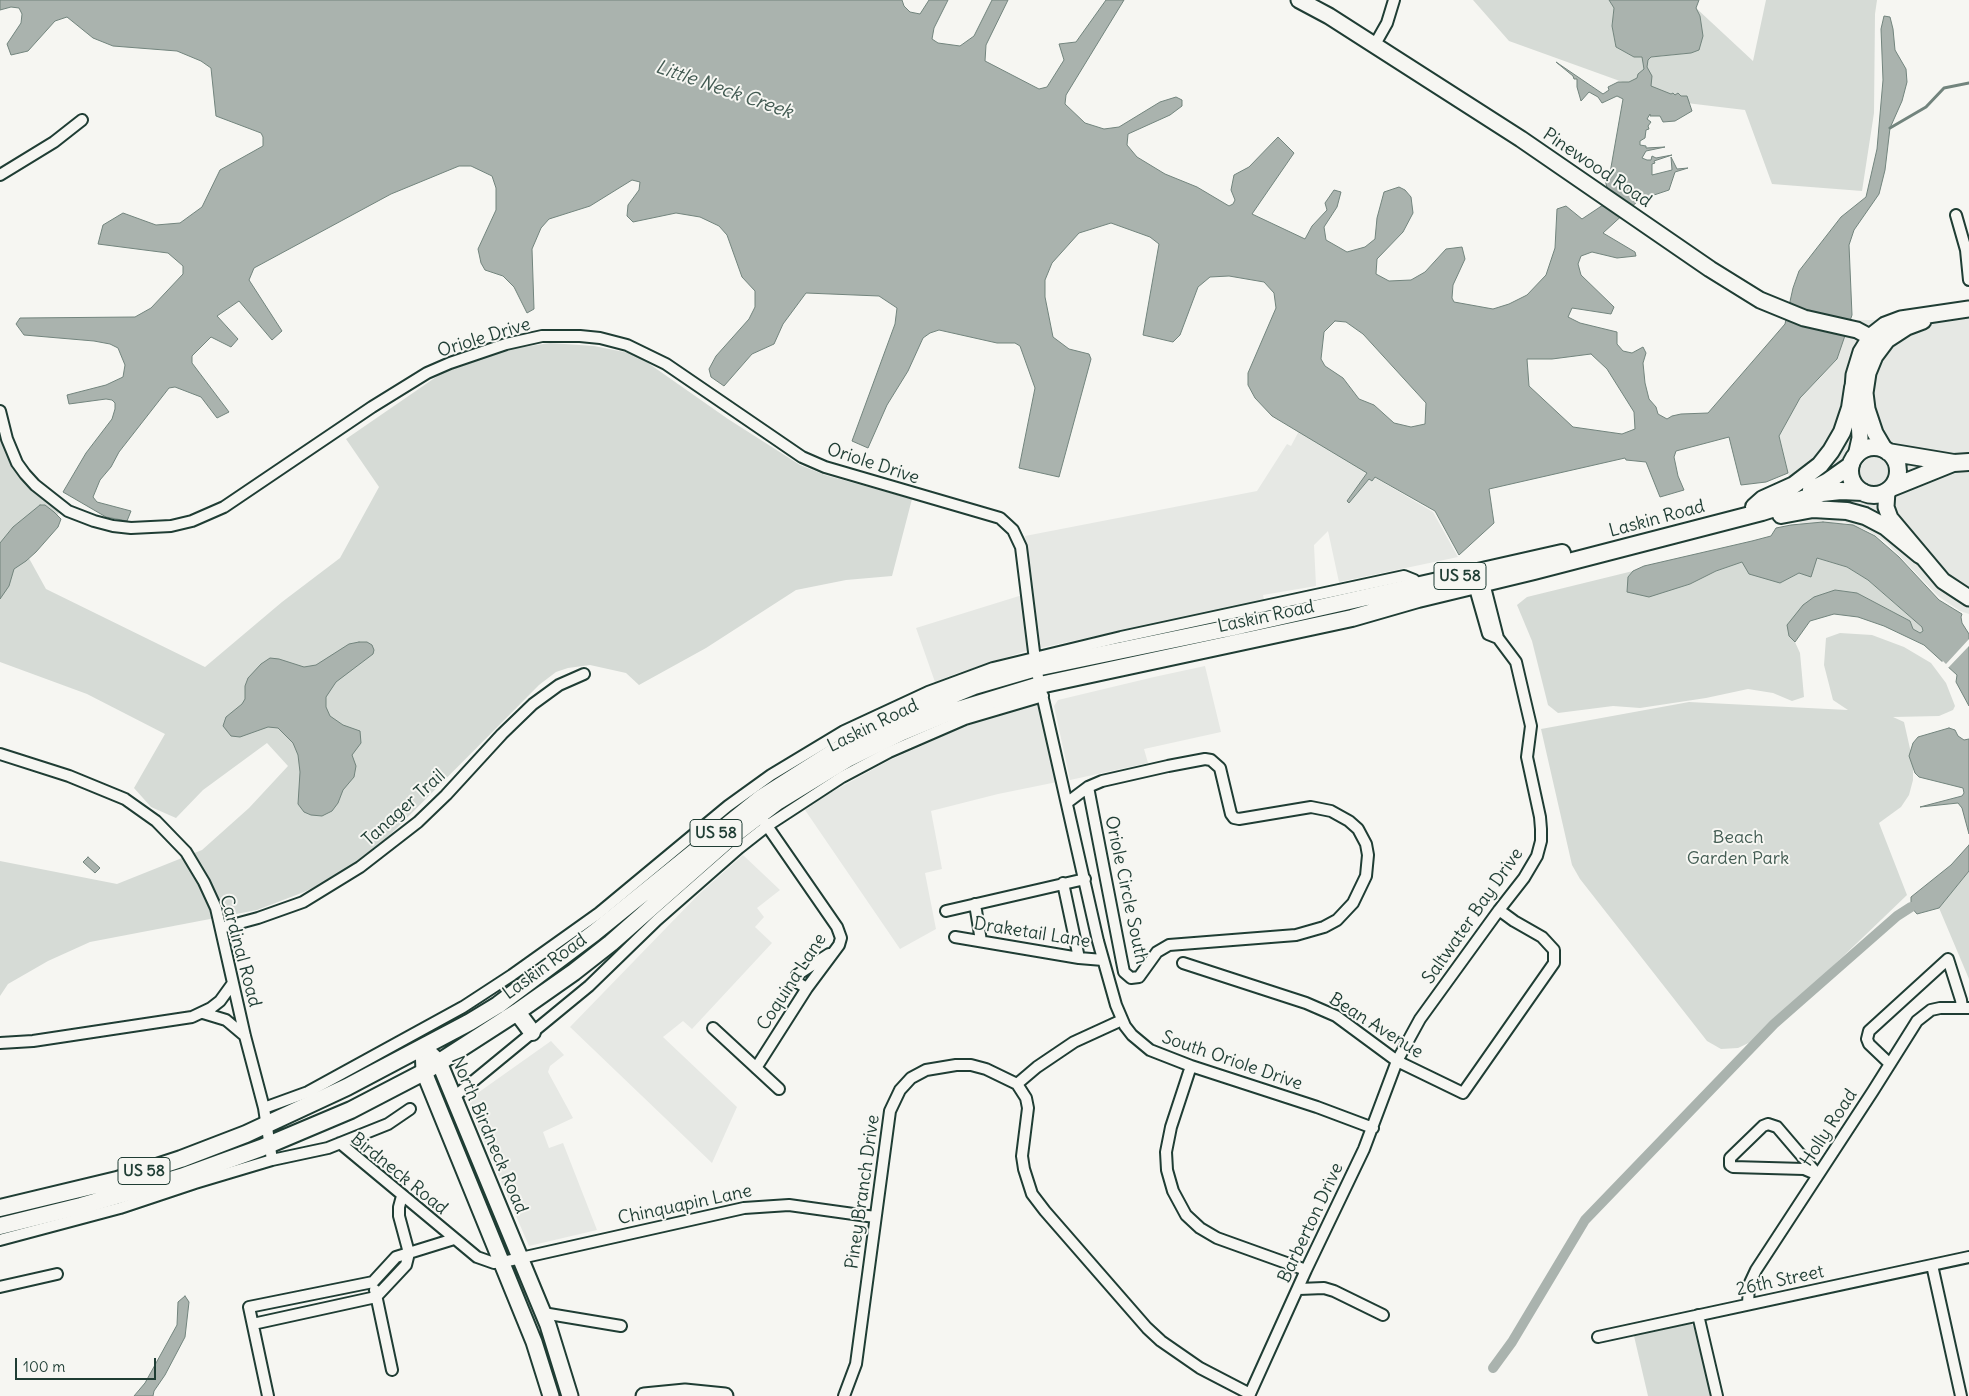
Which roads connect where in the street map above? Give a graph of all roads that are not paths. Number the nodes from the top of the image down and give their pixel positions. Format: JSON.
{"nodes":[{"id":1,"x":1299,"y":0,"type":"edge"},
{"id":2,"x":1394,"y":0,"type":"edge"},
{"id":3,"x":1374,"y":46,"type":"junction"},
{"id":4,"x":82,"y":120,"type":"dead end"},
{"id":5,"x":0,"y":175,"type":"edge"},
{"id":6,"x":1956,"y":216,"type":"dead end"},
{"id":7,"x":1969,"y":280,"type":"edge"},
{"id":8,"x":1969,"y":309,"type":"edge"},
{"id":9,"x":1877,"y":341,"type":"junction"},
{"id":10,"x":1853,"y":388,"type":"junction"},
{"id":11,"x":0,"y":411,"type":"edge"},
{"id":12,"x":1886,"y":451,"type":"junction"},
{"id":13,"x":1854,"y":460,"type":"junction"},
{"id":14,"x":1962,"y":462,"type":"edge"},
{"id":15,"x":1889,"y":490,"type":"junction"},
{"id":16,"x":1863,"y":492,"type":"junction"},
{"id":17,"x":1758,"y":510,"type":"junction"},
{"id":18,"x":1920,"y":555,"type":"junction"},
{"id":19,"x":1479,"y":584,"type":"junction"},
{"id":20,"x":1969,"y":598,"type":"edge"},
{"id":21,"x":1289,"y":608,"type":"junction"},
{"id":22,"x":1294,"y":632,"type":"junction"},
{"id":23,"x":1035,"y":662,"type":"junction"},
{"id":24,"x":584,"y":674,"type":"dead end"},
{"id":25,"x":1041,"y":690,"type":"junction"},
{"id":26,"x":0,"y":754,"type":"edge"},
{"id":27,"x":1088,"y":787,"type":"junction"},
{"id":28,"x":1068,"y":802,"type":"junction"},
{"id":29,"x":758,"y":808,"type":"junction"},
{"id":30,"x":1085,"y":879,"type":"junction"},
{"id":31,"x":1063,"y":883,"type":"junction"},
{"id":32,"x":975,"y":904,"type":"junction"},
{"id":33,"x":1498,"y":910,"type":"junction"},
{"id":34,"x":946,"y":911,"type":"dead end"},
{"id":35,"x":221,"y":928,"type":"junction"},
{"id":36,"x":956,"y":937,"type":"dead end"},
{"id":37,"x":982,"y":941,"type":"junction"},
{"id":38,"x":837,"y":949,"type":"junction"},
{"id":39,"x":1079,"y":958,"type":"junction"},
{"id":40,"x":1103,"y":960,"type":"junction"},
{"id":41,"x":1183,"y":963,"type":"dead end"},
{"id":42,"x":574,"y":972,"type":"junction"},
{"id":43,"x":233,"y":983,"type":"junction"},
{"id":44,"x":589,"y":986,"type":"junction"},
{"id":45,"x":807,"y":988,"type":"junction"},
{"id":46,"x":1966,"y":1008,"type":"edge"},
{"id":47,"x":517,"y":1012,"type":"junction"},
{"id":48,"x":203,"y":1013,"type":"junction"},
{"id":49,"x":1122,"y":1020,"type":"junction"},
{"id":50,"x":713,"y":1028,"type":"dead end"},
{"id":51,"x":532,"y":1032,"type":"junction"},
{"id":52,"x":245,"y":1036,"type":"junction"},
{"id":53,"x":420,"y":1040,"type":"junction"},
{"id":54,"x":0,"y":1044,"type":"edge"},
{"id":55,"x":1397,"y":1061,"type":"junction"},
{"id":56,"x":439,"y":1062,"type":"junction"},
{"id":57,"x":1890,"y":1064,"type":"junction"},
{"id":58,"x":1191,"y":1066,"type":"junction"},
{"id":59,"x":756,"y":1068,"type":"junction"},
{"id":60,"x":424,"y":1072,"type":"junction"},
{"id":61,"x":1017,"y":1084,"type":"junction"},
{"id":62,"x":779,"y":1089,"type":"dead end"},
{"id":63,"x":454,"y":1097,"type":"junction"},
{"id":64,"x":264,"y":1108,"type":"junction"},
{"id":65,"x":410,"y":1109,"type":"dead end"},
{"id":66,"x":267,"y":1124,"type":"junction"},
{"id":67,"x":1373,"y":1128,"type":"junction"},
{"id":68,"x":340,"y":1143,"type":"junction"},
{"id":69,"x":271,"y":1152,"type":"junction"},
{"id":70,"x":1818,"y":1175,"type":"junction"},
{"id":71,"x":402,"y":1196,"type":"junction"},
{"id":72,"x":8,"y":1206,"type":"edge"},
{"id":73,"x":875,"y":1218,"type":"junction"},
{"id":74,"x":20,"y":1221,"type":"junction"},
{"id":75,"x":40,"y":1223,"type":"junction"},
{"id":76,"x":0,"y":1226,"type":"edge"},
{"id":77,"x":454,"y":1239,"type":"junction"},
{"id":78,"x":0,"y":1240,"type":"edge"},
{"id":79,"x":409,"y":1253,"type":"junction"},
{"id":80,"x":1969,"y":1257,"type":"edge"},
{"id":81,"x":521,"y":1258,"type":"junction"},
{"id":82,"x":503,"y":1262,"type":"junction"},
{"id":83,"x":1932,"y":1265,"type":"junction"},
{"id":84,"x":1306,"y":1270,"type":"junction"},
{"id":85,"x":57,"y":1274,"type":"dead end"},
{"id":86,"x":373,"y":1282,"type":"junction"},
{"id":87,"x":0,"y":1287,"type":"edge"},
{"id":88,"x":1298,"y":1289,"type":"junction"},
{"id":89,"x":376,"y":1297,"type":"junction"},
{"id":90,"x":1748,"y":1304,"type":"junction"},
{"id":91,"x":543,"y":1313,"type":"junction"},
{"id":92,"x":1383,"y":1315,"type":"dead end"},
{"id":93,"x":1698,"y":1316,"type":"junction"},
{"id":94,"x":253,"y":1324,"type":"junction"},
{"id":95,"x":621,"y":1326,"type":"dead end"},
{"id":96,"x":1598,"y":1338,"type":"dead end"},
{"id":97,"x":392,"y":1370,"type":"dead end"},
{"id":98,"x":675,"y":1394,"type":"edge"},
{"id":99,"x":1250,"y":1395,"type":"edge"},
{"id":100,"x":268,"y":1396,"type":"edge"},
{"id":101,"x":551,"y":1396,"type":"edge"},
{"id":102,"x":570,"y":1396,"type":"edge"},
{"id":103,"x":644,"y":1396,"type":"edge"},
{"id":104,"x":725,"y":1396,"type":"edge"},
{"id":105,"x":844,"y":1396,"type":"edge"},
{"id":106,"x":1717,"y":1396,"type":"edge"},
{"id":107,"x":1961,"y":1396,"type":"edge"}],
"edges":[{"from":1,"to":3,"type":"street","name":"Pinewood Road"},
{"from":2,"to":3,"type":"street"},
{"from":3,"to":9,"type":"street","name":"Pinewood Road"},
{"from":4,"to":5,"type":"street"},
{"from":6,"to":7,"type":"street"},
{"from":8,"to":9,"type":"street"},
{"from":9,"to":10,"type":"street"},
{"from":9,"to":12,"type":"street"},
{"from":10,"to":13,"type":"street"},
{"from":10,"to":17,"type":"main road"},
{"from":11,"to":23,"type":"street","name":"Oriole Drive"},
{"from":12,"to":13,"type":"main road","number":"US 58"},
{"from":12,"to":14,"type":"main road","number":"US 58"},
{"from":12,"to":15,"type":"main road"},
{"from":13,"to":16,"type":"main road"},
{"from":13,"to":17,"type":"main road","name":"Laskin Road","number":"US 58"},
{"from":14,"to":15,"type":"main road","number":"US 58"},
{"from":15,"to":16,"type":"main road","number":"US 58"},
{"from":15,"to":18,"type":"street"},
{"from":16,"to":17,"type":"main road","name":"Laskin Road","number":"US 58"},
{"from":17,"to":18,"type":"main road"},
{"from":17,"to":19,"type":"main road","name":"Laskin Road","number":"US 58"},
{"from":17,"to":21,"type":"main road","name":"Laskin Road","number":"US 58"},
{"from":18,"to":20,"type":"street"},
{"from":19,"to":22,"type":"main road","name":"Laskin Road","number":"US 58"},
{"from":19,"to":33,"type":"street","name":"Saltwater Bay Drive"},
{"from":21,"to":22,"type":"main road"},
{"from":21,"to":23,"type":"main road","name":"Laskin Road","number":"US 58"},
{"from":22,"to":25,"type":"main road","name":"Laskin Road","number":"US 58"},
{"from":23,"to":25,"type":"street","name":"South Oriole Drive"},
{"from":23,"to":29,"type":"main road","name":"Laskin Road","number":"US 58"},
{"from":24,"to":35,"type":"street","name":"Tanager Trail"},
{"from":25,"to":28,"type":"street","name":"South Oriole Drive"},
{"from":25,"to":29,"type":"main road","name":"Laskin Road","number":"US 58"},
{"from":26,"to":35,"type":"street","name":"Cardinal Road"},
{"from":27,"to":27,"type":"street","name":"Oriole Circle South"},
{"from":27,"to":28,"type":"street","name":"Oriole Circle South"},
{"from":28,"to":30,"type":"street","name":"South Oriole Drive"},
{"from":29,"to":38,"type":"street","name":"Coquina Lane"},
{"from":29,"to":42,"type":"main road","name":"Laskin Road","number":"US 58"},
{"from":29,"to":44,"type":"street","name":"Laskin Road"},
{"from":29,"to":53,"type":"main road","name":"Laskin Road","number":"US 58"},
{"from":30,"to":31,"type":"street"},
{"from":30,"to":40,"type":"street","name":"South Oriole Drive"},
{"from":31,"to":32,"type":"street"},
{"from":31,"to":39,"type":"street"},
{"from":32,"to":34,"type":"street"},
{"from":32,"to":37,"type":"street"},
{"from":33,"to":55,"type":"street","name":"Saltwater Bay Drive"},
{"from":33,"to":55,"type":"street","name":"Bean Avenue"},
{"from":35,"to":43,"type":"street","name":"Cardinal Road"},
{"from":36,"to":37,"type":"street","name":"Draketail Lane"},
{"from":37,"to":39,"type":"street","name":"Draketail Lane"},
{"from":38,"to":45,"type":"street","name":"Coquina Lane"},
{"from":38,"to":45,"type":"street"},
{"from":39,"to":40,"type":"street","name":"Draketail Lane"},
{"from":40,"to":49,"type":"street","name":"South Oriole Drive"},
{"from":41,"to":55,"type":"street","name":"Bean Avenue"},
{"from":42,"to":44,"type":"street"},
{"from":42,"to":47,"type":"main road","name":"Laskin Road","number":"US 58"},
{"from":43,"to":48,"type":"street"},
{"from":43,"to":52,"type":"street","name":"Cardinal Road"},
{"from":44,"to":51,"type":"street","name":"Laskin Road"},
{"from":45,"to":59,"type":"street","name":"Coquina Lane"},
{"from":46,"to":57,"type":"street","name":"Holly Road"},
{"from":46,"to":57,"type":"street"},
{"from":47,"to":51,"type":"main road"},
{"from":47,"to":56,"type":"main road","name":"Laskin Road","number":"US 58"},
{"from":48,"to":52,"type":"street"},
{"from":48,"to":54,"type":"street"},
{"from":49,"to":58,"type":"street","name":"South Oriole Drive"},
{"from":49,"to":61,"type":"street"},
{"from":50,"to":59,"type":"street"},
{"from":51,"to":63,"type":"street","name":"Laskin Road"},
{"from":52,"to":64,"type":"street","name":"Cardinal Road"},
{"from":53,"to":56,"type":"street","name":"North Birdneck Road"},
{"from":53,"to":60,"type":"street","name":"North Birdneck Road"},
{"from":53,"to":64,"type":"street","name":"Laskin Road"},
{"from":53,"to":66,"type":"main road","name":"Laskin Road","number":"US 58"},
{"from":55,"to":67,"type":"street","name":"Barberton Drive"},
{"from":56,"to":60,"type":"main road","name":"Laskin Road","number":"US 58"},
{"from":56,"to":63,"type":"street","name":"North Birdneck Road"},
{"from":57,"to":70,"type":"street","name":"Holly Road"},
{"from":58,"to":67,"type":"street","name":"South Oriole Drive"},
{"from":58,"to":84,"type":"street"},
{"from":59,"to":62,"type":"street"},
{"from":60,"to":69,"type":"main road","name":"Laskin Road","number":"US 58"},
{"from":60,"to":82,"type":"street","name":"North Birdneck Road"},
{"from":61,"to":73,"type":"street","name":"Piney Branch Drive"},
{"from":61,"to":99,"type":"street"},
{"from":63,"to":81,"type":"street","name":"North Birdneck Road"},
{"from":64,"to":66,"type":"street","name":"Cardinal Road"},
{"from":65,"to":68,"type":"street"},
{"from":66,"to":69,"type":"street"},
{"from":66,"to":72,"type":"main road","name":"Laskin Road","number":"US 58"},
{"from":67,"to":84,"type":"street","name":"Barberton Drive"},
{"from":68,"to":69,"type":"street","name":"Birdneck Road"},
{"from":68,"to":71,"type":"street","name":"Birdneck Road"},
{"from":69,"to":75,"type":"main road","name":"Laskin Road","number":"US 58"},
{"from":70,"to":70,"type":"street"},
{"from":70,"to":90,"type":"street","name":"Holly Road"},
{"from":71,"to":77,"type":"street","name":"Birdneck Road"},
{"from":71,"to":79,"type":"street"},
{"from":72,"to":74,"type":"main road"},
{"from":73,"to":81,"type":"street","name":"Chinquapin Lane"},
{"from":73,"to":105,"type":"street","name":"Piney Branch Drive"},
{"from":74,"to":75,"type":"main road","name":"Laskin Road","number":"US 58"},
{"from":74,"to":76,"type":"main road","name":"Laskin Road","number":"US 58"},
{"from":75,"to":78,"type":"street"},
{"from":77,"to":79,"type":"street"},
{"from":77,"to":82,"type":"street","name":"Birdneck Road"},
{"from":79,"to":86,"type":"street"},
{"from":79,"to":89,"type":"street"},
{"from":80,"to":83,"type":"street","name":"26th Street"},
{"from":81,"to":82,"type":"street","name":"Chinquapin Lane"},
{"from":81,"to":91,"type":"street","name":"North Birdneck Road"},
{"from":82,"to":101,"type":"street","name":"North Birdneck Road"},
{"from":83,"to":90,"type":"street","name":"26th Street"},
{"from":83,"to":107,"type":"street"},
{"from":84,"to":88,"type":"street","name":"Barberton Drive"},
{"from":85,"to":87,"type":"street"},
{"from":86,"to":89,"type":"street"},
{"from":86,"to":94,"type":"street"},
{"from":88,"to":92,"type":"street"},
{"from":88,"to":99,"type":"street","name":"Barberton Drive"},
{"from":89,"to":94,"type":"street"},
{"from":89,"to":97,"type":"street"},
{"from":90,"to":93,"type":"street","name":"26th Street"},
{"from":91,"to":95,"type":"street"},
{"from":91,"to":102,"type":"street","name":"North Birdneck Road"},
{"from":93,"to":96,"type":"street","name":"26th Street"},
{"from":93,"to":106,"type":"street"},
{"from":94,"to":100,"type":"street"},
{"from":98,"to":103,"type":"street"},
{"from":98,"to":104,"type":"street"}]}
